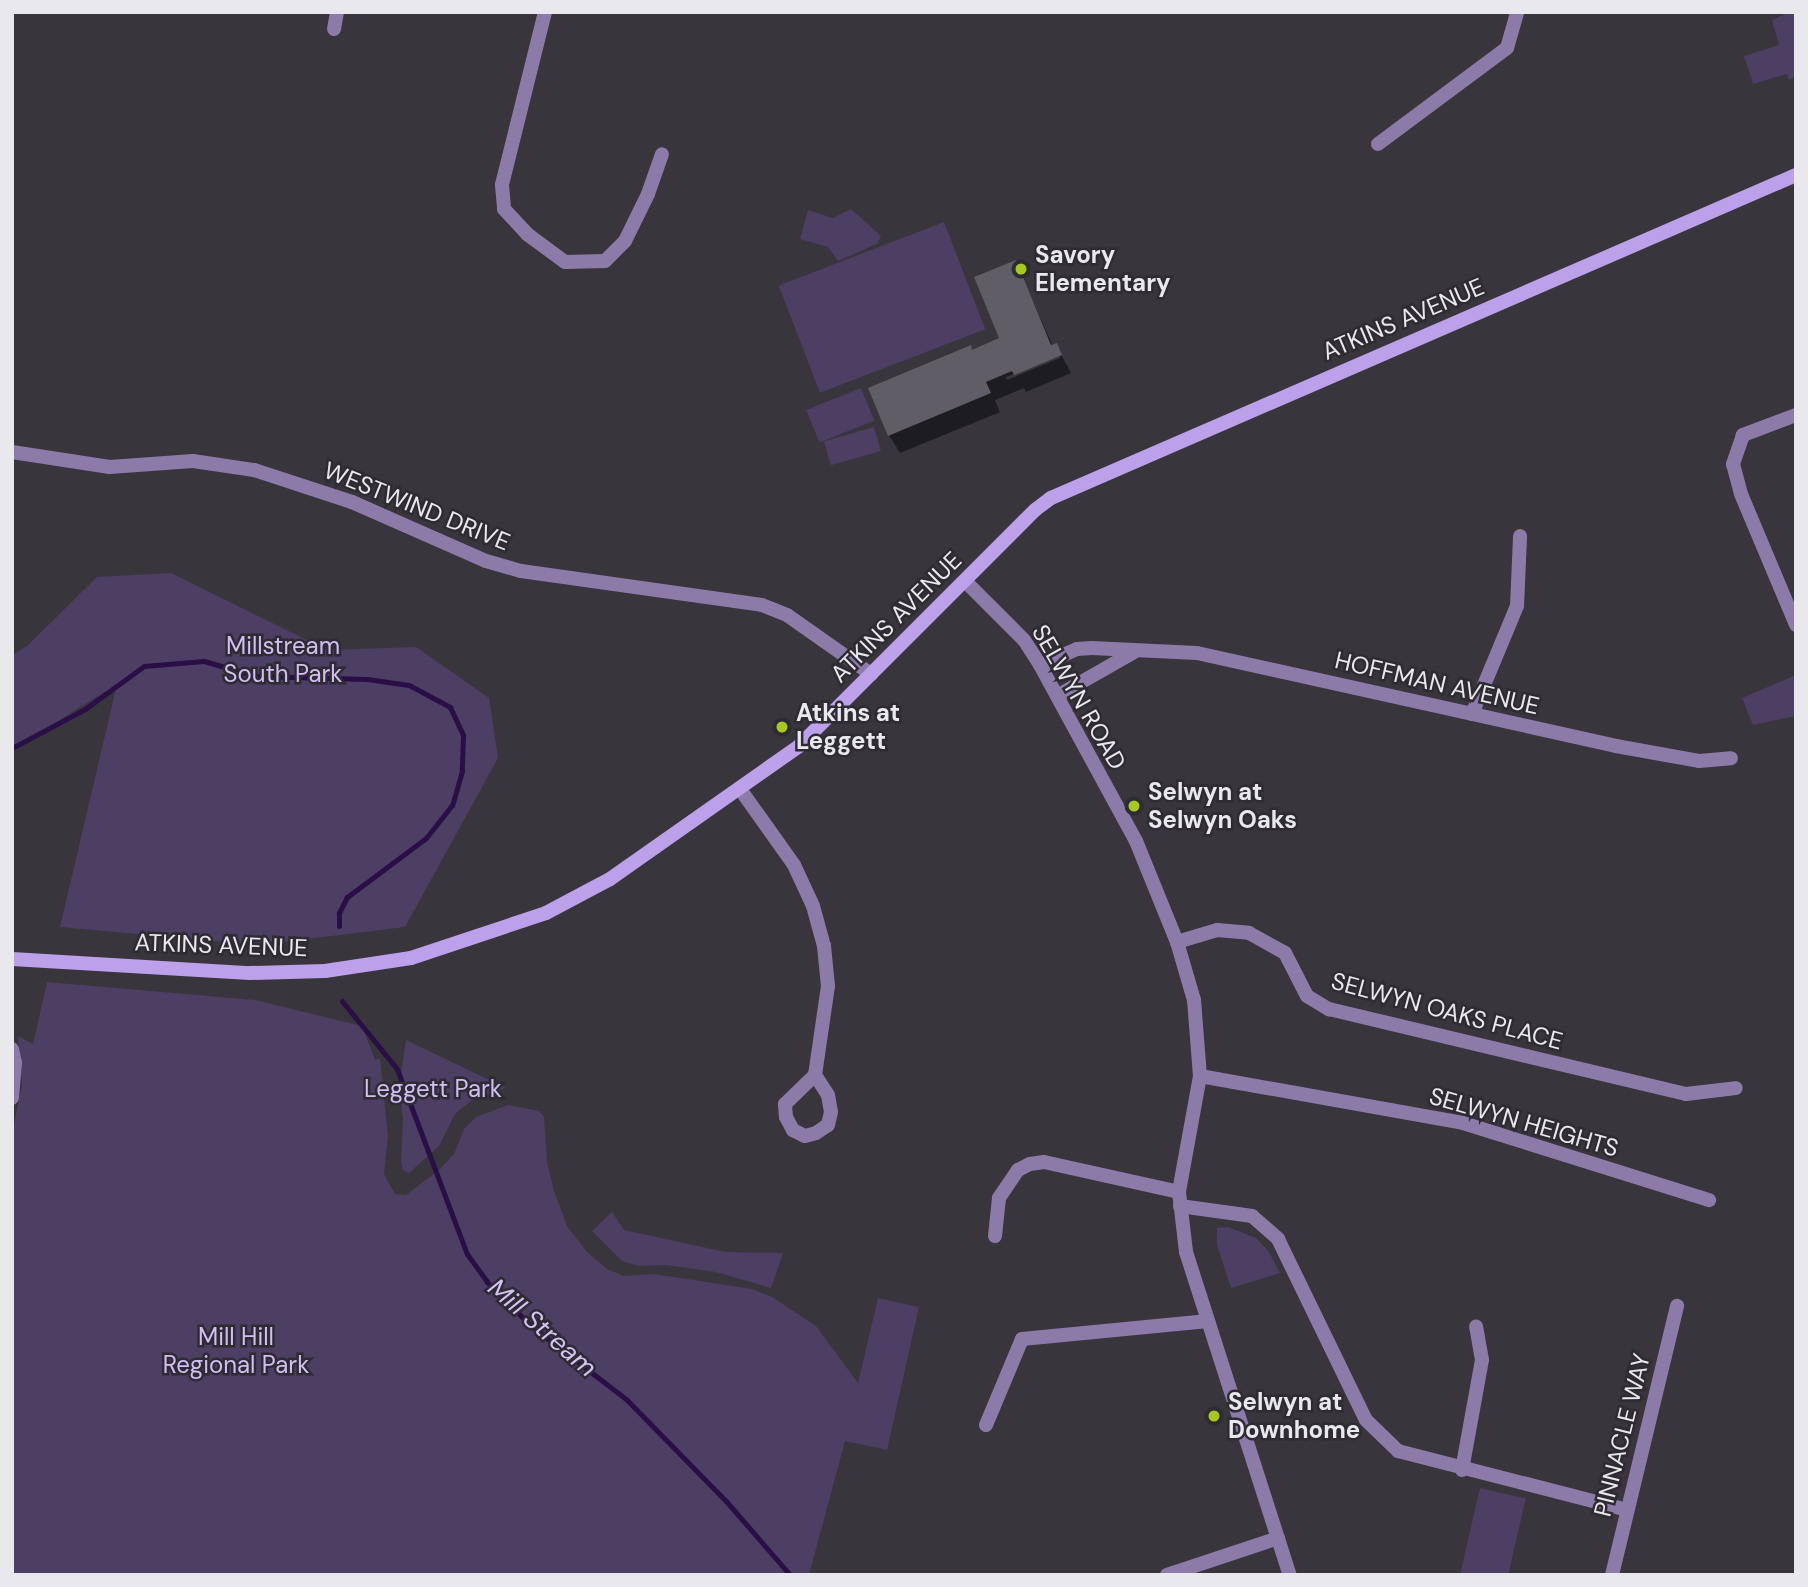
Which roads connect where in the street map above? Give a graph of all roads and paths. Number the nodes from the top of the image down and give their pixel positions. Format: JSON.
{"nodes":[{"id":1,"x":337,"y":12,"type":"edge"},
{"id":2,"x":545,"y":12,"type":"edge"},
{"id":3,"x":1517,"y":12,"type":"edge"},
{"id":4,"x":334,"y":29,"type":"dead end"},
{"id":5,"x":1378,"y":144,"type":"dead end"},
{"id":6,"x":662,"y":154,"type":"dead end"},
{"id":7,"x":1796,"y":175,"type":"edge"},
{"id":8,"x":1796,"y":415,"type":"edge"},
{"id":9,"x":12,"y":452,"type":"edge"},
{"id":10,"x":1520,"y":536,"type":"dead end"},
{"id":11,"x":965,"y":581,"type":"junction"},
{"id":12,"x":1796,"y":625,"type":"edge"},
{"id":13,"x":1134,"y":652,"type":"junction"},
{"id":14,"x":1040,"y":665,"type":"junction"},
{"id":15,"x":871,"y":674,"type":"junction"},
{"id":16,"x":1057,"y":696,"type":"junction"},
{"id":17,"x":1472,"y":714,"type":"junction"},
{"id":18,"x":1731,"y":758,"type":"dead end"},
{"id":19,"x":740,"y":789,"type":"junction"},
{"id":20,"x":1177,"y":942,"type":"junction"},
{"id":21,"x":12,"y":959,"type":"edge"},
{"id":22,"x":12,"y":1049,"type":"edge"},
{"id":23,"x":815,"y":1075,"type":"dead end"},
{"id":24,"x":1200,"y":1076,"type":"junction"},
{"id":25,"x":1735,"y":1088,"type":"dead end"},
{"id":26,"x":12,"y":1098,"type":"edge"},
{"id":27,"x":1180,"y":1199,"type":"junction"},
{"id":28,"x":1709,"y":1200,"type":"dead end"},
{"id":29,"x":995,"y":1236,"type":"dead end"},
{"id":30,"x":1677,"y":1306,"type":"dead end"},
{"id":31,"x":1208,"y":1321,"type":"junction"},
{"id":32,"x":1476,"y":1327,"type":"dead end"},
{"id":33,"x":986,"y":1424,"type":"dead end"},
{"id":34,"x":1462,"y":1469,"type":"junction"},
{"id":35,"x":1628,"y":1510,"type":"junction"},
{"id":36,"x":1278,"y":1538,"type":"junction"},
{"id":37,"x":1167,"y":1575,"type":"edge"},
{"id":38,"x":1290,"y":1575,"type":"edge"},
{"id":39,"x":1612,"y":1575,"type":"edge"}],
"edges":[{"from":1,"to":4,"type":"street"},
{"from":2,"to":6,"type":"street"},
{"from":3,"to":5,"type":"street"},
{"from":7,"to":11,"type":"street","name":"ATKINS AVENUE"},
{"from":8,"to":12,"type":"street"},
{"from":9,"to":15,"type":"street","name":"WESTWIND DRIVE"},
{"from":10,"to":17,"type":"street"},
{"from":11,"to":14,"type":"street","name":"SELWYN ROAD"},
{"from":11,"to":15,"type":"street","name":"ATKINS AVENUE"},
{"from":13,"to":14,"type":"street","name":"HOFFMAN AVENUE"},
{"from":13,"to":16,"type":"street","name":"HOFFMAN AVENUE"},
{"from":13,"to":17,"type":"street","name":"HOFFMAN AVENUE"},
{"from":14,"to":16,"type":"street","name":"SELWYN ROAD"},
{"from":15,"to":19,"type":"street","name":"ATKINS AVENUE"},
{"from":16,"to":20,"type":"street","name":"SELWYN ROAD"},
{"from":17,"to":18,"type":"street","name":"HOFFMAN AVENUE"},
{"from":19,"to":21,"type":"street","name":"ATKINS AVENUE"},
{"from":19,"to":23,"type":"street"},
{"from":20,"to":24,"type":"street","name":"SELWYN ROAD"},
{"from":20,"to":25,"type":"street","name":"SELWYN OAKS PLACE"},
{"from":22,"to":26,"type":"street"},
{"from":24,"to":27,"type":"street","name":"SELWYN ROAD"},
{"from":24,"to":28,"type":"street","name":"SELWYN HEIGHTS"},
{"from":27,"to":29,"type":"street"},
{"from":27,"to":31,"type":"street","name":"SELWYN ROAD"},
{"from":27,"to":34,"type":"street"},
{"from":30,"to":35,"type":"street","name":"PINNACLE WAY"},
{"from":31,"to":33,"type":"street"},
{"from":31,"to":36,"type":"street","name":"SELWYN ROAD"},
{"from":32,"to":34,"type":"street"},
{"from":34,"to":35,"type":"street"},
{"from":35,"to":39,"type":"street","name":"PINNACLE WAY"},
{"from":36,"to":37,"type":"street"},
{"from":36,"to":38,"type":"street","name":"SELWYN ROAD"}]}
